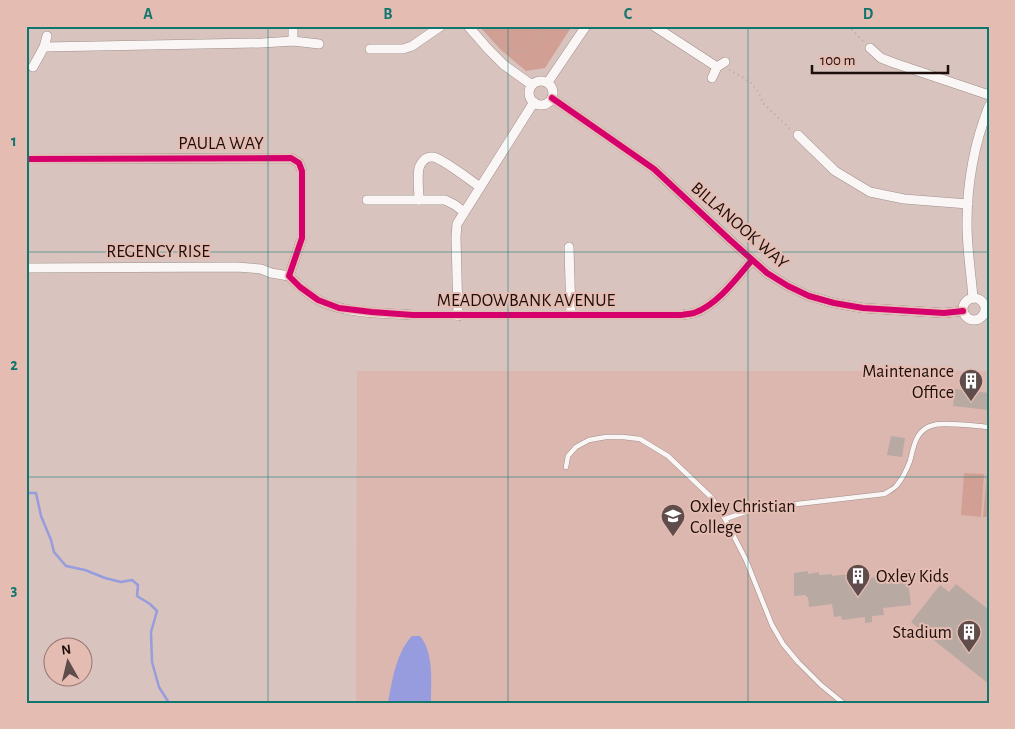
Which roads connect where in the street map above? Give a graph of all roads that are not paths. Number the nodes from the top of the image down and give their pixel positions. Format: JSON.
{"nodes":[{"id":1,"x":293,"y":26,"type":"edge"},
{"id":2,"x":441,"y":26,"type":"edge"},
{"id":3,"x":468,"y":26,"type":"edge"},
{"id":4,"x":586,"y":26,"type":"edge"},
{"id":5,"x":654,"y":26,"type":"edge"},
{"id":6,"x":47,"y":36,"type":"dead end"},
{"id":7,"x":293,"y":41,"type":"junction"},
{"id":8,"x":319,"y":44,"type":"dead end"},
{"id":9,"x":44,"y":47,"type":"junction"},
{"id":10,"x":870,"y":48,"type":"road end"},
{"id":11,"x":370,"y":49,"type":"dead end"},
{"id":12,"x":33,"y":66,"type":"dead end"},
{"id":13,"x":712,"y":78,"type":"dead end"},
{"id":14,"x":548,"y":82,"type":"junction"},
{"id":15,"x":532,"y":85,"type":"junction"},
{"id":16,"x":989,"y":95,"type":"edge"},
{"id":17,"x":552,"y":98,"type":"junction"},
{"id":18,"x":534,"y":102,"type":"junction"},
{"id":19,"x":989,"y":106,"type":"edge"},
{"id":20,"x":798,"y":135,"type":"road end"},
{"id":21,"x":26,"y":159,"type":"edge"},
{"id":22,"x":480,"y":187,"type":"junction"},
{"id":23,"x":368,"y":200,"type":"dead end"},
{"id":24,"x":419,"y":200,"type":"junction"},
{"id":25,"x":968,"y":204,"type":"junction"},
{"id":26,"x":464,"y":212,"type":"junction"},
{"id":27,"x":569,"y":247,"type":"dead end"},
{"id":28,"x":752,"y":260,"type":"junction"},
{"id":29,"x":26,"y":268,"type":"edge"},
{"id":30,"x":289,"y":276,"type":"junction"},
{"id":31,"x":973,"y":298,"type":"junction"},
{"id":32,"x":987,"y":306,"type":"edge"},
{"id":33,"x":963,"y":311,"type":"junction"},
{"id":34,"x":571,"y":315,"type":"junction"},
{"id":35,"x":458,"y":316,"type":"junction"},
{"id":36,"x":989,"y":427,"type":"edge"},
{"id":37,"x":566,"y":467,"type":"dead end"},
{"id":38,"x":725,"y":519,"type":"junction"},
{"id":39,"x":843,"y":703,"type":"edge"}],
"edges":[{"from":1,"to":7,"type":"street"},
{"from":2,"to":11,"type":"street"},
{"from":3,"to":15,"type":"street"},
{"from":4,"to":14,"type":"street"},
{"from":5,"to":13,"type":"street"},
{"from":6,"to":9,"type":"street"},
{"from":7,"to":8,"type":"street"},
{"from":7,"to":9,"type":"street"},
{"from":9,"to":12,"type":"street"},
{"from":10,"to":16,"type":"street"},
{"from":14,"to":15,"type":"street"},
{"from":14,"to":17,"type":"street"},
{"from":15,"to":18,"type":"street"},
{"from":17,"to":18,"type":"street"},
{"from":17,"to":28,"type":"street","name":"BILLANOOK WAY"},
{"from":18,"to":22,"type":"street"},
{"from":19,"to":25,"type":"street"},
{"from":20,"to":25,"type":"street"},
{"from":21,"to":30,"type":"street","name":"PAULA WAY"},
{"from":22,"to":24,"type":"street"},
{"from":22,"to":26,"type":"street"},
{"from":23,"to":24,"type":"street"},
{"from":24,"to":26,"type":"street"},
{"from":25,"to":31,"type":"street"},
{"from":26,"to":35,"type":"street"},
{"from":27,"to":34,"type":"street"},
{"from":28,"to":33,"type":"street","name":"BILLANOOK WAY"},
{"from":28,"to":34,"type":"street","name":"MEADOWBANK AVENUE"},
{"from":29,"to":30,"type":"street","name":"REGENCY RISE"},
{"from":30,"to":35,"type":"street","name":"MEADOWBANK AVENUE"},
{"from":31,"to":32,"type":"street"},
{"from":31,"to":33,"type":"street"},
{"from":32,"to":33,"type":"street"},
{"from":34,"to":35,"type":"street","name":"MEADOWBANK AVENUE"},
{"from":36,"to":38,"type":"lane"},
{"from":37,"to":38,"type":"lane"},
{"from":38,"to":39,"type":"lane"}]}
